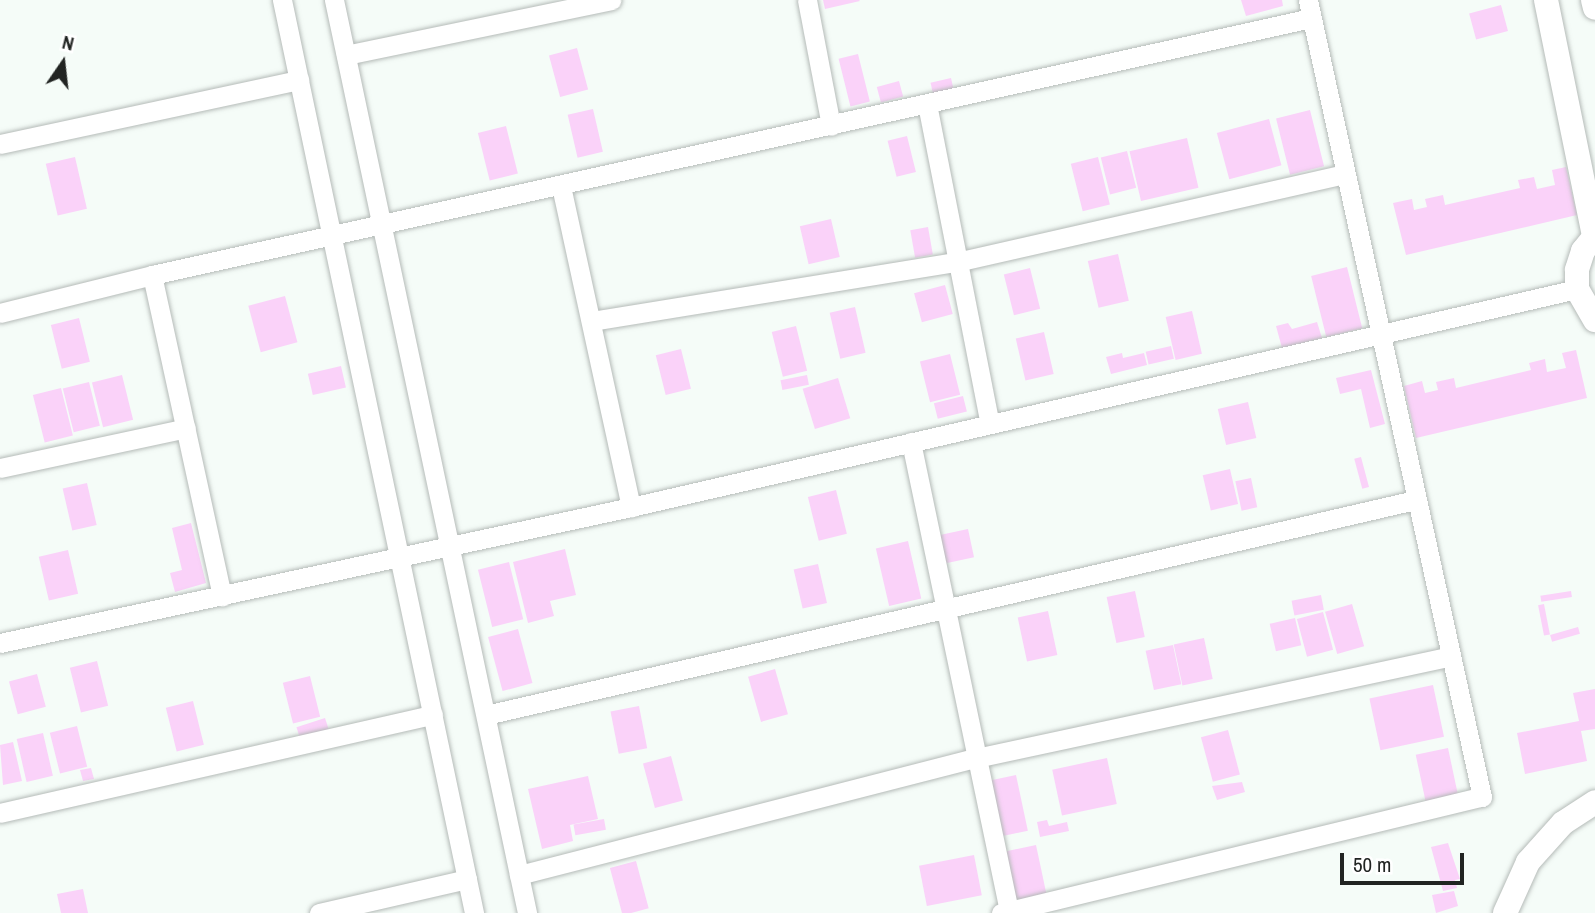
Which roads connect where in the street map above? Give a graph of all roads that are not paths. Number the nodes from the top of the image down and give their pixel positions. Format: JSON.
{"nodes":[{"id":1,"x":282,"y":0,"type":"edge"},
{"id":2,"x":334,"y":0,"type":"edge"},
{"id":3,"x":611,"y":0,"type":"edge"},
{"id":4,"x":807,"y":0,"type":"edge"},
{"id":5,"x":1546,"y":0,"type":"edge"},
{"id":6,"x":1593,"y":0,"type":"edge"},
{"id":7,"x":1595,"y":8,"type":"edge"},
{"id":8,"x":1310,"y":9,"type":"edge"},
{"id":9,"x":346,"y":55,"type":"junction"},
{"id":10,"x":299,"y":80,"type":"junction"},
{"id":11,"x":927,"y":104,"type":"junction"},
{"id":12,"x":831,"y":125,"type":"junction"},
{"id":13,"x":0,"y":144,"type":"edge"},
{"id":14,"x":1344,"y":174,"type":"junction"},
{"id":15,"x":561,"y":186,"type":"junction"},
{"id":16,"x":382,"y":226,"type":"junction"},
{"id":17,"x":332,"y":236,"type":"junction"},
{"id":18,"x":1595,"y":236,"type":"edge"},
{"id":19,"x":957,"y":262,"type":"junction"},
{"id":20,"x":152,"y":275,"type":"junction"},
{"id":21,"x":1577,"y":289,"type":"junction"},
{"id":22,"x":0,"y":313,"type":"edge"},
{"id":23,"x":1595,"y":320,"type":"edge"},
{"id":24,"x":590,"y":321,"type":"junction"},
{"id":25,"x":1378,"y":334,"type":"junction"},
{"id":26,"x":990,"y":424,"type":"junction"},
{"id":27,"x":186,"y":428,"type":"junction"},
{"id":28,"x":911,"y":442,"type":"junction"},
{"id":29,"x":0,"y":468,"type":"edge"},
{"id":30,"x":1415,"y":500,"type":"junction"},
{"id":31,"x":631,"y":507,"type":"junction"},
{"id":32,"x":450,"y":545,"type":"junction"},
{"id":33,"x":400,"y":557,"type":"junction"},
{"id":34,"x":222,"y":596,"type":"junction"},
{"id":35,"x":945,"y":606,"type":"junction"},
{"id":36,"x":0,"y":643,"type":"edge"},
{"id":37,"x":1450,"y":656,"type":"junction"},
{"id":38,"x":433,"y":715,"type":"junction"},
{"id":39,"x":486,"y":715,"type":"junction"},
{"id":40,"x":976,"y":758,"type":"junction"},
{"id":41,"x":1595,"y":802,"type":"edge"},
{"id":42,"x":0,"y":813,"type":"edge"},
{"id":43,"x":519,"y":875,"type":"junction"},
{"id":44,"x":467,"y":879,"type":"junction"},
{"id":45,"x":1006,"y":912,"type":"edge"},
{"id":46,"x":318,"y":913,"type":"edge"},
{"id":47,"x":474,"y":913,"type":"edge"},
{"id":48,"x":527,"y":913,"type":"edge"},
{"id":49,"x":1505,"y":913,"type":"edge"}],
"edges":[{"from":1,"to":10,"type":"street"},
{"from":2,"to":9,"type":"street"},
{"from":3,"to":9,"type":"street"},
{"from":4,"to":12,"type":"street"},
{"from":5,"to":18,"type":"street"},
{"from":6,"to":7,"type":"street"},
{"from":8,"to":11,"type":"street"},
{"from":8,"to":14,"type":"street"},
{"from":9,"to":16,"type":"street"},
{"from":10,"to":13,"type":"street"},
{"from":10,"to":17,"type":"street"},
{"from":11,"to":12,"type":"street"},
{"from":11,"to":19,"type":"street"},
{"from":12,"to":15,"type":"street"},
{"from":14,"to":19,"type":"street"},
{"from":14,"to":25,"type":"street"},
{"from":15,"to":16,"type":"street"},
{"from":15,"to":24,"type":"street"},
{"from":16,"to":17,"type":"street"},
{"from":16,"to":32,"type":"street"},
{"from":17,"to":20,"type":"street"},
{"from":17,"to":33,"type":"street"},
{"from":18,"to":21,"type":"street"},
{"from":19,"to":24,"type":"street"},
{"from":19,"to":26,"type":"street"},
{"from":20,"to":22,"type":"street"},
{"from":20,"to":27,"type":"street"},
{"from":21,"to":23,"type":"street"},
{"from":21,"to":25,"type":"street"},
{"from":24,"to":31,"type":"street"},
{"from":25,"to":26,"type":"street"},
{"from":25,"to":30,"type":"street"},
{"from":26,"to":28,"type":"street"},
{"from":27,"to":29,"type":"street"},
{"from":27,"to":34,"type":"street"},
{"from":28,"to":31,"type":"street"},
{"from":28,"to":35,"type":"street"},
{"from":30,"to":35,"type":"street"},
{"from":30,"to":37,"type":"street"},
{"from":31,"to":32,"type":"street"},
{"from":32,"to":33,"type":"street"},
{"from":32,"to":39,"type":"street"},
{"from":33,"to":34,"type":"street"},
{"from":33,"to":38,"type":"street"},
{"from":34,"to":36,"type":"street"},
{"from":35,"to":39,"type":"street"},
{"from":35,"to":40,"type":"street"},
{"from":37,"to":40,"type":"street"},
{"from":37,"to":45,"type":"street"},
{"from":38,"to":42,"type":"street"},
{"from":38,"to":44,"type":"street"},
{"from":39,"to":43,"type":"street"},
{"from":40,"to":43,"type":"street"},
{"from":40,"to":45,"type":"street"},
{"from":41,"to":49,"type":"street"},
{"from":43,"to":48,"type":"street"},
{"from":44,"to":46,"type":"street"},
{"from":44,"to":47,"type":"street"}]}
